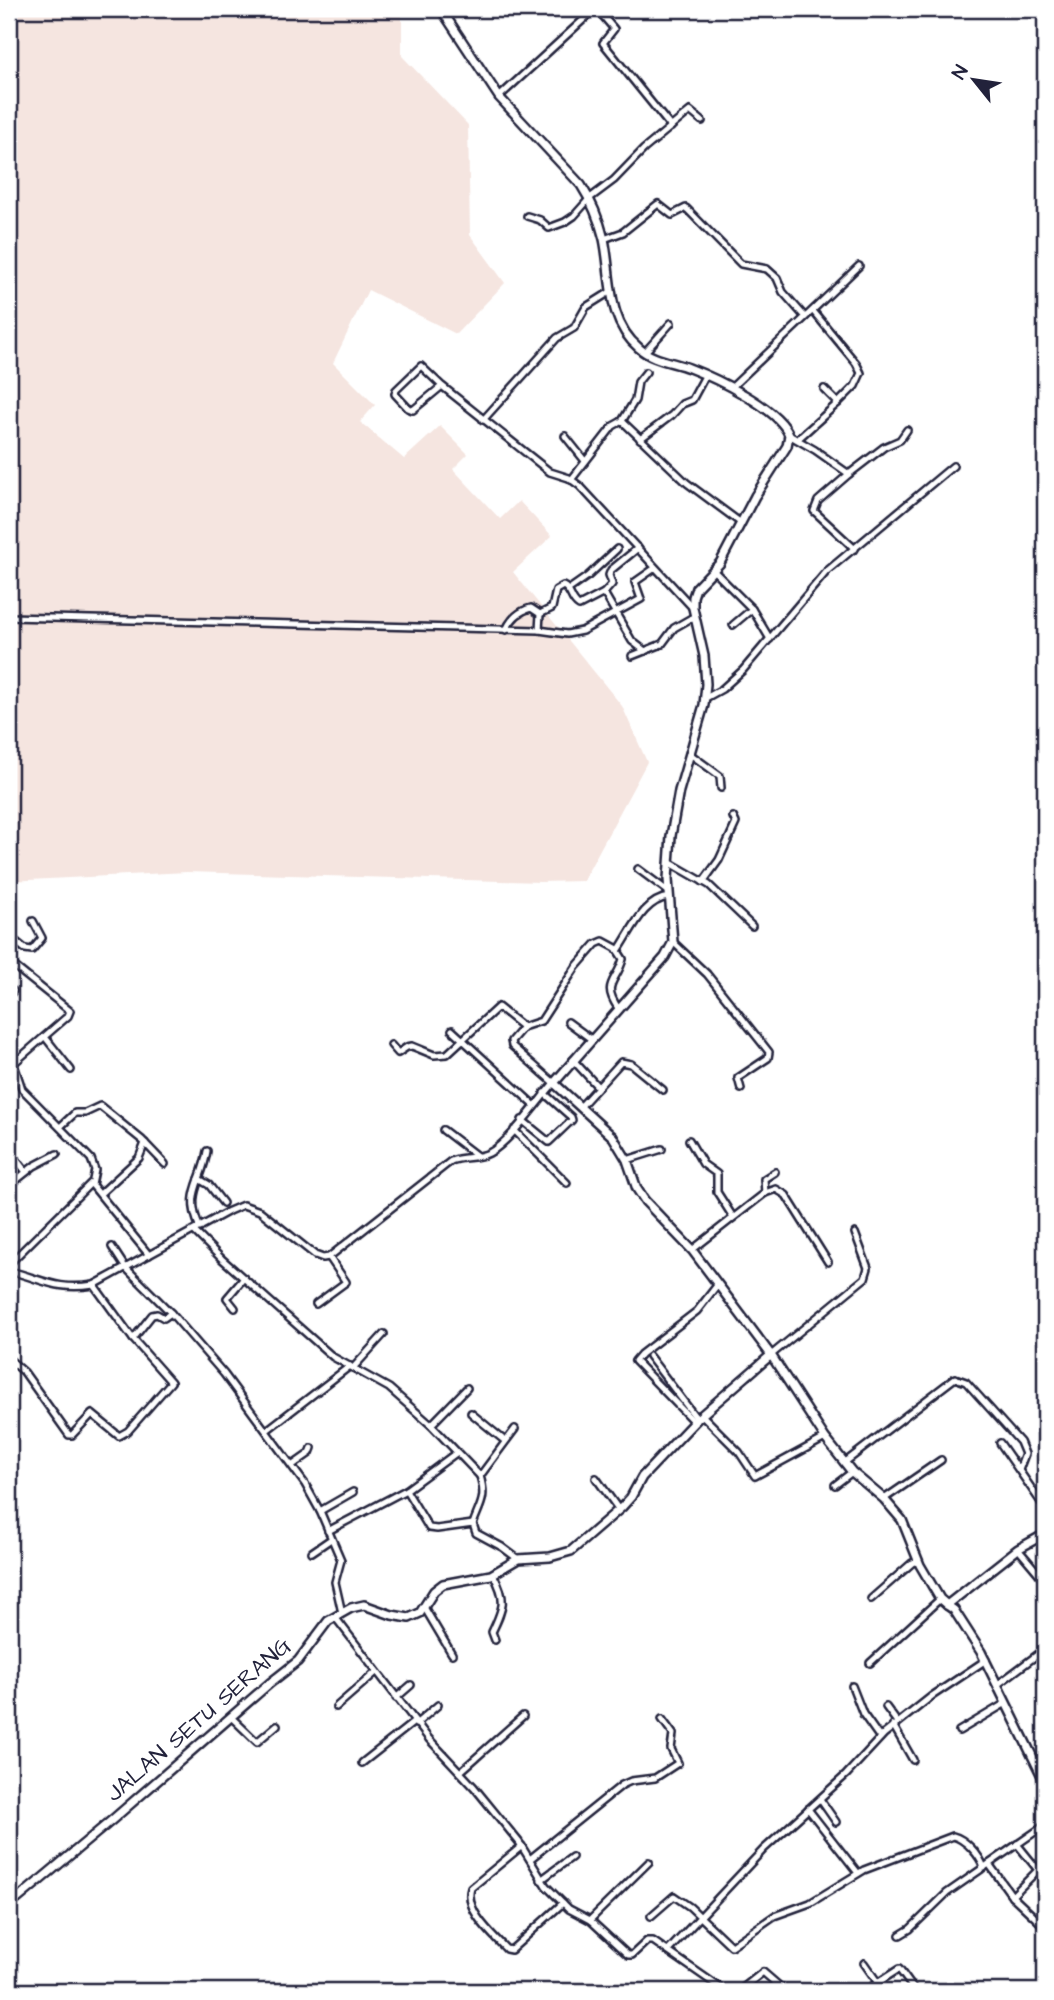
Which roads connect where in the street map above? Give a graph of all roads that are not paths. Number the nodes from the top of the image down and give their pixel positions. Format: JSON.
{"nodes":[{"id":1,"x":441,"y":9,"type":"edge"},
{"id":2,"x":596,"y":9,"type":"edge"},
{"id":3,"x":499,"y":97,"type":"junction"},
{"id":4,"x":702,"y":121,"type":"dead end"},
{"id":5,"x":671,"y":127,"type":"junction"},
{"id":6,"x":590,"y":198,"type":"junction"},
{"id":7,"x":527,"y":216,"type":"dead end"},
{"id":8,"x":604,"y":239,"type":"junction"},
{"id":9,"x":859,"y":266,"type":"dead end"},
{"id":10,"x":610,"y":292,"type":"junction"},
{"id":11,"x":813,"y":310,"type":"junction"},
{"id":12,"x":805,"y":317,"type":"junction"},
{"id":13,"x":671,"y":323,"type":"dead end"},
{"id":14,"x":645,"y":352,"type":"junction"},
{"id":15,"x":646,"y":372,"type":"dead end"},
{"id":16,"x":705,"y":376,"type":"junction"},
{"id":17,"x":442,"y":386,"type":"junction"},
{"id":18,"x":732,"y":387,"type":"junction"},
{"id":19,"x":824,"y":389,"type":"dead end"},
{"id":20,"x":838,"y":403,"type":"junction"},
{"id":21,"x":483,"y":420,"type":"junction"},
{"id":22,"x":622,"y":421,"type":"junction"},
{"id":23,"x":907,"y":430,"type":"dead end"},
{"id":24,"x":789,"y":435,"type":"junction"},
{"id":25,"x":565,"y":436,"type":"dead end"},
{"id":26,"x":640,"y":439,"type":"junction"},
{"id":27,"x":798,"y":439,"type":"junction"},
{"id":28,"x":585,"y":461,"type":"junction"},
{"id":29,"x":953,"y":466,"type":"dead end"},
{"id":30,"x":849,"y":474,"type":"junction"},
{"id":31,"x":571,"y":480,"type":"junction"},
{"id":32,"x":741,"y":523,"type":"junction"},
{"id":33,"x":638,"y":548,"type":"junction"},
{"id":34,"x":617,"y":549,"type":"dead end"},
{"id":35,"x":855,"y":549,"type":"junction"},
{"id":36,"x":655,"y":568,"type":"junction"},
{"id":37,"x":714,"y":571,"type":"junction"},
{"id":38,"x":568,"y":590,"type":"junction"},
{"id":39,"x":604,"y":593,"type":"junction"},
{"id":40,"x":752,"y":609,"type":"junction"},
{"id":41,"x":694,"y":612,"type":"junction"},
{"id":42,"x":540,"y":614,"type":"junction"},
{"id":43,"x":615,"y":614,"type":"junction"},
{"id":44,"x":9,"y":617,"type":"edge"},
{"id":45,"x":733,"y":625,"type":"dead end"},
{"id":46,"x":506,"y":630,"type":"junction"},
{"id":47,"x":539,"y":630,"type":"junction"},
{"id":48,"x":770,"y":639,"type":"junction"},
{"id":49,"x":645,"y":651,"type":"junction"},
{"id":50,"x":632,"y":656,"type":"dead end"},
{"id":51,"x":704,"y":699,"type":"junction"},
{"id":52,"x":690,"y":754,"type":"junction"},
{"id":53,"x":721,"y":788,"type":"dead end"},
{"id":54,"x":733,"y":817,"type":"dead end"},
{"id":55,"x":669,"y":862,"type":"junction"},
{"id":56,"x":638,"y":869,"type":"dead end"},
{"id":57,"x":703,"y":882,"type":"junction"},
{"id":58,"x":669,"y":895,"type":"junction"},
{"id":59,"x":33,"y":921,"type":"dead end"},
{"id":60,"x":752,"y":926,"type":"dead end"},
{"id":61,"x":9,"y":936,"type":"edge"},
{"id":62,"x":673,"y":942,"type":"junction"},
{"id":63,"x":618,"y":951,"type":"junction"},
{"id":64,"x":9,"y":962,"type":"edge"},
{"id":65,"x":618,"y":1008,"type":"junction"},
{"id":66,"x":568,"y":1022,"type":"dead end"},
{"id":67,"x":523,"y":1027,"type":"junction"},
{"id":68,"x":452,"y":1030,"type":"dead end"},
{"id":69,"x":45,"y":1037,"type":"junction"},
{"id":70,"x":591,"y":1039,"type":"junction"},
{"id":71,"x":463,"y":1041,"type":"junction"},
{"id":72,"x":391,"y":1045,"type":"dead end"},
{"id":73,"x":9,"y":1049,"type":"edge"},
{"id":74,"x":573,"y":1060,"type":"junction"},
{"id":75,"x":14,"y":1063,"type":"junction"},
{"id":76,"x":71,"y":1070,"type":"dead end"},
{"id":77,"x":18,"y":1075,"type":"junction"},
{"id":78,"x":9,"y":1082,"type":"edge"},
{"id":79,"x":554,"y":1083,"type":"junction"},
{"id":80,"x":598,"y":1087,"type":"junction"},
{"id":81,"x":741,"y":1089,"type":"dead end"},
{"id":82,"x":663,"y":1090,"type":"dead end"},
{"id":83,"x":544,"y":1094,"type":"junction"},
{"id":84,"x":534,"y":1105,"type":"junction"},
{"id":85,"x":581,"y":1106,"type":"junction"},
{"id":86,"x":522,"y":1120,"type":"junction"},
{"id":87,"x":60,"y":1127,"type":"junction"},
{"id":88,"x":443,"y":1130,"type":"dead end"},
{"id":89,"x":514,"y":1130,"type":"junction"},
{"id":90,"x":689,"y":1140,"type":"dead end"},
{"id":91,"x":145,"y":1143,"type":"junction"},
{"id":92,"x":662,"y":1149,"type":"dead end"},
{"id":93,"x":9,"y":1150,"type":"edge"},
{"id":94,"x":206,"y":1151,"type":"dead end"},
{"id":95,"x":57,"y":1154,"type":"dead end"},
{"id":96,"x":477,"y":1156,"type":"junction"},
{"id":97,"x":627,"y":1160,"type":"junction"},
{"id":98,"x":165,"y":1164,"type":"dead end"},
{"id":99,"x":26,"y":1172,"type":"junction"},
{"id":100,"x":775,"y":1172,"type":"dead end"},
{"id":101,"x":199,"y":1179,"type":"junction"},
{"id":102,"x":91,"y":1183,"type":"junction"},
{"id":103,"x":567,"y":1183,"type":"dead end"},
{"id":104,"x":9,"y":1186,"type":"edge"},
{"id":105,"x":765,"y":1192,"type":"junction"},
{"id":106,"x":100,"y":1194,"type":"junction"},
{"id":107,"x":223,"y":1203,"type":"dead end"},
{"id":108,"x":733,"y":1217,"type":"junction"},
{"id":109,"x":197,"y":1230,"type":"junction"},
{"id":110,"x":855,"y":1233,"type":"dead end"},
{"id":111,"x":112,"y":1247,"type":"dead end"},
{"id":112,"x":692,"y":1250,"type":"junction"},
{"id":113,"x":149,"y":1255,"type":"junction"},
{"id":114,"x":329,"y":1257,"type":"junction"},
{"id":115,"x":828,"y":1262,"type":"dead end"},
{"id":116,"x":9,"y":1264,"type":"edge"},
{"id":117,"x":125,"y":1267,"type":"junction"},
{"id":118,"x":9,"y":1270,"type":"edge"},
{"id":119,"x":244,"y":1278,"type":"junction"},
{"id":120,"x":94,"y":1284,"type":"junction"},
{"id":121,"x":718,"y":1284,"type":"junction"},
{"id":122,"x":316,"y":1304,"type":"dead end"},
{"id":123,"x":235,"y":1308,"type":"dead end"},
{"id":124,"x":171,"y":1312,"type":"junction"},
{"id":125,"x":384,"y":1335,"type":"dead end"},
{"id":126,"x":133,"y":1339,"type":"junction"},
{"id":127,"x":771,"y":1355,"type":"junction"},
{"id":128,"x":649,"y":1356,"type":"dead end"},
{"id":129,"x":9,"y":1359,"type":"edge"},
{"id":130,"x":352,"y":1367,"type":"junction"},
{"id":131,"x":467,"y":1388,"type":"dead end"},
{"id":132,"x":471,"y":1413,"type":"dead end"},
{"id":133,"x":698,"y":1419,"type":"junction"},
{"id":134,"x":431,"y":1425,"type":"junction"},
{"id":135,"x":514,"y":1429,"type":"dead end"},
{"id":136,"x":267,"y":1430,"type":"junction"},
{"id":137,"x":825,"y":1438,"type":"junction"},
{"id":138,"x":505,"y":1441,"type":"junction"},
{"id":139,"x":1000,"y":1443,"type":"dead end"},
{"id":140,"x":312,"y":1448,"type":"dead end"},
{"id":141,"x":456,"y":1453,"type":"junction"},
{"id":142,"x":941,"y":1460,"type":"dead end"},
{"id":143,"x":844,"y":1462,"type":"junction"},
{"id":144,"x":293,"y":1465,"type":"junction"},
{"id":145,"x":1019,"y":1470,"type":"junction"},
{"id":146,"x":852,"y":1472,"type":"junction"},
{"id":147,"x":480,"y":1476,"type":"junction"},
{"id":148,"x":596,"y":1478,"type":"dead end"},
{"id":149,"x":835,"y":1485,"type":"dead end"},
{"id":150,"x":406,"y":1490,"type":"junction"},
{"id":151,"x":353,"y":1492,"type":"dead end"},
{"id":152,"x":884,"y":1499,"type":"junction"},
{"id":153,"x":1045,"y":1508,"type":"edge"},
{"id":154,"x":619,"y":1510,"type":"junction"},
{"id":155,"x":320,"y":1511,"type":"junction"},
{"id":156,"x":473,"y":1524,"type":"junction"},
{"id":157,"x":328,"y":1531,"type":"junction"},
{"id":158,"x":1045,"y":1534,"type":"edge"},
{"id":159,"x":331,"y":1539,"type":"junction"},
{"id":160,"x":1018,"y":1549,"type":"junction"},
{"id":161,"x":312,"y":1552,"type":"dead end"},
{"id":162,"x":518,"y":1559,"type":"junction"},
{"id":163,"x":918,"y":1561,"type":"junction"},
{"id":164,"x":493,"y":1574,"type":"junction"},
{"id":165,"x":1045,"y":1581,"type":"edge"},
{"id":166,"x":871,"y":1599,"type":"dead end"},
{"id":167,"x":944,"y":1602,"type":"junction"},
{"id":168,"x":424,"y":1607,"type":"junction"},
{"id":169,"x":339,"y":1615,"type":"junction"},
{"id":170,"x":495,"y":1640,"type":"dead end"},
{"id":171,"x":1045,"y":1649,"type":"edge"},
{"id":172,"x":452,"y":1654,"type":"dead end"},
{"id":173,"x":986,"y":1660,"type":"junction"},
{"id":174,"x":870,"y":1663,"type":"dead end"},
{"id":175,"x":375,"y":1673,"type":"junction"},
{"id":176,"x":411,"y":1685,"type":"dead end"},
{"id":177,"x":998,"y":1685,"type":"junction"},
{"id":178,"x":852,"y":1686,"type":"dead end"},
{"id":179,"x":396,"y":1698,"type":"junction"},
{"id":180,"x":1006,"y":1703,"type":"junction"},
{"id":181,"x":438,"y":1705,"type":"dead end"},
{"id":182,"x":336,"y":1707,"type":"dead end"},
{"id":183,"x":886,"y":1707,"type":"dead end"},
{"id":184,"x":523,"y":1716,"type":"dead end"},
{"id":185,"x":231,"y":1717,"type":"junction"},
{"id":186,"x":662,"y":1719,"type":"dead end"},
{"id":187,"x":415,"y":1723,"type":"junction"},
{"id":188,"x":895,"y":1724,"type":"junction"},
{"id":189,"x":277,"y":1725,"type":"dead end"},
{"id":190,"x":959,"y":1731,"type":"dead end"},
{"id":191,"x":880,"y":1738,"type":"junction"},
{"id":192,"x":913,"y":1760,"type":"dead end"},
{"id":193,"x":362,"y":1763,"type":"dead end"},
{"id":194,"x":460,"y":1772,"type":"junction"},
{"id":195,"x":1045,"y":1782,"type":"edge"},
{"id":196,"x":820,"y":1799,"type":"junction"},
{"id":197,"x":9,"y":1808,"type":"edge"},
{"id":198,"x":808,"y":1809,"type":"junction"},
{"id":199,"x":9,"y":1815,"type":"edge"},
{"id":200,"x":836,"y":1822,"type":"dead end"},
{"id":201,"x":1045,"y":1825,"type":"edge"},
{"id":202,"x":1017,"y":1844,"type":"junction"},
{"id":203,"x":522,"y":1846,"type":"junction"},
{"id":204,"x":572,"y":1857,"type":"dead end"},
{"id":205,"x":530,"y":1859,"type":"junction"},
{"id":206,"x":649,"y":1862,"type":"dead end"},
{"id":207,"x":986,"y":1866,"type":"junction"},
{"id":208,"x":858,"y":1873,"type":"junction"},
{"id":209,"x":541,"y":1880,"type":"junction"},
{"id":210,"x":1012,"y":1896,"type":"junction"},
{"id":211,"x":563,"y":1903,"type":"junction"},
{"id":212,"x":9,"y":1906,"type":"edge"},
{"id":213,"x":651,"y":1916,"type":"dead end"},
{"id":214,"x":701,"y":1917,"type":"junction"},
{"id":215,"x":590,"y":1920,"type":"junction"},
{"id":216,"x":1045,"y":1927,"type":"edge"},
{"id":217,"x":900,"y":1935,"type":"dead end"},
{"id":218,"x":668,"y":1951,"type":"junction"},
{"id":219,"x":864,"y":1963,"type":"dead end"},
{"id":220,"x":878,"y":1983,"type":"junction"},
{"id":221,"x":725,"y":1991,"type":"edge"},
{"id":222,"x":739,"y":1991,"type":"edge"},
{"id":223,"x":785,"y":1991,"type":"edge"},
{"id":224,"x":866,"y":1991,"type":"edge"},
{"id":225,"x":915,"y":1991,"type":"edge"}],
"edges":[{"from":1,"to":3,"type":"street"},
{"from":2,"to":3,"type":"street"},
{"from":2,"to":5,"type":"street"},
{"from":3,"to":6,"type":"street"},
{"from":4,"to":5,"type":"street"},
{"from":5,"to":6,"type":"street"},
{"from":6,"to":7,"type":"street"},
{"from":6,"to":8,"type":"street"},
{"from":8,"to":10,"type":"street"},
{"from":8,"to":12,"type":"street"},
{"from":9,"to":11,"type":"street"},
{"from":10,"to":14,"type":"street"},
{"from":10,"to":21,"type":"street"},
{"from":11,"to":12,"type":"street"},
{"from":11,"to":20,"type":"street"},
{"from":12,"to":18,"type":"street"},
{"from":13,"to":14,"type":"street"},
{"from":14,"to":16,"type":"street"},
{"from":15,"to":22,"type":"street"},
{"from":16,"to":18,"type":"street"},
{"from":16,"to":26,"type":"street"},
{"from":17,"to":17,"type":"street"},
{"from":17,"to":21,"type":"street"},
{"from":18,"to":24,"type":"street"},
{"from":19,"to":20,"type":"street"},
{"from":20,"to":27,"type":"street"},
{"from":21,"to":31,"type":"street"},
{"from":22,"to":26,"type":"street"},
{"from":22,"to":28,"type":"street"},
{"from":23,"to":30,"type":"street"},
{"from":24,"to":27,"type":"street"},
{"from":24,"to":32,"type":"street"},
{"from":25,"to":28,"type":"street"},
{"from":26,"to":32,"type":"street"},
{"from":27,"to":30,"type":"street"},
{"from":28,"to":31,"type":"street"},
{"from":29,"to":35,"type":"street"},
{"from":30,"to":35,"type":"street"},
{"from":31,"to":33,"type":"street"},
{"from":32,"to":37,"type":"street"},
{"from":33,"to":36,"type":"street"},
{"from":33,"to":39,"type":"street"},
{"from":34,"to":38,"type":"street"},
{"from":35,"to":48,"type":"street"},
{"from":36,"to":41,"type":"street"},
{"from":36,"to":43,"type":"street"},
{"from":37,"to":40,"type":"street"},
{"from":37,"to":41,"type":"street"},
{"from":38,"to":39,"type":"street"},
{"from":38,"to":42,"type":"street"},
{"from":39,"to":43,"type":"street"},
{"from":40,"to":45,"type":"street"},
{"from":40,"to":48,"type":"street"},
{"from":41,"to":49,"type":"street"},
{"from":41,"to":51,"type":"street"},
{"from":42,"to":46,"type":"street"},
{"from":42,"to":47,"type":"street"},
{"from":43,"to":47,"type":"street"},
{"from":43,"to":49,"type":"street"},
{"from":44,"to":46,"type":"street"},
{"from":46,"to":47,"type":"street"},
{"from":48,"to":51,"type":"street"},
{"from":49,"to":50,"type":"street"},
{"from":51,"to":52,"type":"street"},
{"from":52,"to":53,"type":"street"},
{"from":52,"to":55,"type":"street"},
{"from":54,"to":57,"type":"street"},
{"from":55,"to":57,"type":"street"},
{"from":55,"to":58,"type":"street"},
{"from":56,"to":58,"type":"street"},
{"from":57,"to":60,"type":"street"},
{"from":58,"to":62,"type":"street"},
{"from":58,"to":63,"type":"street"},
{"from":59,"to":61,"type":"street"},
{"from":62,"to":65,"type":"street"},
{"from":62,"to":81,"type":"street"},
{"from":63,"to":65,"type":"street"},
{"from":63,"to":67,"type":"street"},
{"from":64,"to":69,"type":"street"},
{"from":65,"to":70,"type":"street"},
{"from":66,"to":70,"type":"street"},
{"from":67,"to":71,"type":"street"},
{"from":67,"to":79,"type":"street"},
{"from":68,"to":71,"type":"street"},
{"from":69,"to":75,"type":"street"},
{"from":69,"to":76,"type":"street"},
{"from":70,"to":74,"type":"street"},
{"from":71,"to":72,"type":"street"},
{"from":71,"to":84,"type":"street"},
{"from":73,"to":75,"type":"street"},
{"from":74,"to":79,"type":"street"},
{"from":74,"to":80,"type":"street"},
{"from":75,"to":77,"type":"street"},
{"from":77,"to":78,"type":"street"},
{"from":77,"to":87,"type":"street"},
{"from":79,"to":83,"type":"street"},
{"from":79,"to":85,"type":"street"},
{"from":80,"to":82,"type":"street"},
{"from":80,"to":85,"type":"street"},
{"from":83,"to":84,"type":"street"},
{"from":83,"to":86,"type":"street"},
{"from":84,"to":86,"type":"street"},
{"from":85,"to":97,"type":"street"},
{"from":86,"to":89,"type":"street"},
{"from":87,"to":91,"type":"street"},
{"from":87,"to":102,"type":"street"},
{"from":88,"to":96,"type":"street"},
{"from":89,"to":96,"type":"street"},
{"from":89,"to":103,"type":"street"},
{"from":90,"to":108,"type":"street"},
{"from":91,"to":98,"type":"street"},
{"from":91,"to":106,"type":"street"},
{"from":92,"to":97,"type":"street"},
{"from":93,"to":99,"type":"street"},
{"from":94,"to":101,"type":"street"},
{"from":95,"to":99,"type":"street"},
{"from":96,"to":114,"type":"street"},
{"from":97,"to":112,"type":"street"},
{"from":99,"to":104,"type":"street"},
{"from":100,"to":105,"type":"street"},
{"from":101,"to":107,"type":"street"},
{"from":101,"to":109,"type":"street"},
{"from":102,"to":106,"type":"street"},
{"from":102,"to":116,"type":"street"},
{"from":105,"to":108,"type":"street"},
{"from":105,"to":115,"type":"street"},
{"from":106,"to":113,"type":"street"},
{"from":108,"to":112,"type":"street"},
{"from":109,"to":113,"type":"street"},
{"from":109,"to":114,"type":"street"},
{"from":109,"to":119,"type":"street"},
{"from":110,"to":127,"type":"street"},
{"from":111,"to":117,"type":"street"},
{"from":112,"to":121,"type":"street"},
{"from":113,"to":117,"type":"street"},
{"from":114,"to":122,"type":"street"},
{"from":117,"to":120,"type":"street"},
{"from":117,"to":124,"type":"street"},
{"from":118,"to":120,"type":"street"},
{"from":119,"to":123,"type":"street"},
{"from":119,"to":130,"type":"street"},
{"from":120,"to":126,"type":"street"},
{"from":121,"to":127,"type":"street"},
{"from":121,"to":133,"type":"street"},
{"from":124,"to":126,"type":"street"},
{"from":124,"to":136,"type":"street"},
{"from":125,"to":130,"type":"street"},
{"from":126,"to":129,"type":"street"},
{"from":127,"to":133,"type":"street"},
{"from":127,"to":137,"type":"street"},
{"from":128,"to":133,"type":"street"},
{"from":130,"to":134,"type":"street"},
{"from":130,"to":136,"type":"street"},
{"from":131,"to":134,"type":"street"},
{"from":132,"to":138,"type":"street"},
{"from":133,"to":137,"type":"street"},
{"from":133,"to":154,"type":"street"},
{"from":134,"to":141,"type":"street"},
{"from":135,"to":138,"type":"street"},
{"from":136,"to":144,"type":"street"},
{"from":137,"to":143,"type":"street"},
{"from":138,"to":147,"type":"street"},
{"from":139,"to":145,"type":"street"},
{"from":140,"to":144,"type":"street"},
{"from":141,"to":147,"type":"street"},
{"from":141,"to":150,"type":"street"},
{"from":142,"to":152,"type":"street"},
{"from":143,"to":145,"type":"street"},
{"from":143,"to":146,"type":"street"},
{"from":144,"to":155,"type":"street"},
{"from":145,"to":153,"type":"street"},
{"from":146,"to":149,"type":"street"},
{"from":146,"to":152,"type":"street"},
{"from":147,"to":156,"type":"street"},
{"from":148,"to":154,"type":"street"},
{"from":150,"to":156,"type":"street"},
{"from":150,"to":157,"type":"street"},
{"from":151,"to":155,"type":"street"},
{"from":152,"to":163,"type":"street"},
{"from":154,"to":162,"type":"street"},
{"from":155,"to":157,"type":"street"},
{"from":156,"to":162,"type":"street"},
{"from":157,"to":159,"type":"street"},
{"from":158,"to":160,"type":"street"},
{"from":159,"to":161,"type":"street"},
{"from":159,"to":169,"type":"street"},
{"from":160,"to":165,"type":"street"},
{"from":160,"to":167,"type":"street"},
{"from":162,"to":164,"type":"street"},
{"from":163,"to":166,"type":"street"},
{"from":163,"to":167,"type":"street"},
{"from":164,"to":168,"type":"street"},
{"from":164,"to":170,"type":"street"},
{"from":167,"to":173,"type":"street"},
{"from":167,"to":174,"type":"street"},
{"from":168,"to":169,"type":"street"},
{"from":168,"to":172,"type":"street"},
{"from":169,"to":175,"type":"street"},
{"from":169,"to":185,"type":"street","name":"JALAN SETU SERANG"},
{"from":171,"to":177,"type":"street"},
{"from":173,"to":177,"type":"street"},
{"from":173,"to":188,"type":"street"},
{"from":175,"to":179,"type":"street"},
{"from":175,"to":182,"type":"street"},
{"from":176,"to":179,"type":"street"},
{"from":177,"to":180,"type":"street"},
{"from":178,"to":191,"type":"street"},
{"from":179,"to":187,"type":"street"},
{"from":180,"to":190,"type":"street"},
{"from":180,"to":195,"type":"street"},
{"from":181,"to":187,"type":"street"},
{"from":183,"to":188,"type":"street"},
{"from":184,"to":194,"type":"street"},
{"from":185,"to":189,"type":"street"},
{"from":185,"to":212,"type":"street","name":"JALAN SETU SERANG"},
{"from":186,"to":205,"type":"street"},
{"from":187,"to":193,"type":"street"},
{"from":187,"to":194,"type":"street"},
{"from":188,"to":191,"type":"street"},
{"from":188,"to":192,"type":"street"},
{"from":191,"to":196,"type":"street"},
{"from":194,"to":203,"type":"street"},
{"from":196,"to":198,"type":"street"},
{"from":196,"to":200,"type":"street"},
{"from":197,"to":199,"type":"street"},
{"from":198,"to":208,"type":"street"},
{"from":198,"to":214,"type":"street"},
{"from":201,"to":202,"type":"street"},
{"from":202,"to":207,"type":"street"},
{"from":202,"to":210,"type":"street"},
{"from":203,"to":205,"type":"street"},
{"from":203,"to":211,"type":"street"},
{"from":204,"to":209,"type":"street"},
{"from":205,"to":209,"type":"street"},
{"from":206,"to":215,"type":"street"},
{"from":207,"to":208,"type":"street"},
{"from":207,"to":210,"type":"street"},
{"from":207,"to":217,"type":"street"},
{"from":208,"to":214,"type":"street"},
{"from":209,"to":211,"type":"street"},
{"from":210,"to":216,"type":"street"},
{"from":211,"to":215,"type":"street"},
{"from":213,"to":214,"type":"street"},
{"from":214,"to":218,"type":"street"},
{"from":215,"to":218,"type":"street"},
{"from":218,"to":221,"type":"street"},
{"from":219,"to":220,"type":"street"},
{"from":220,"to":224,"type":"street"},
{"from":220,"to":225,"type":"street"},
{"from":222,"to":223,"type":"street"}]}
